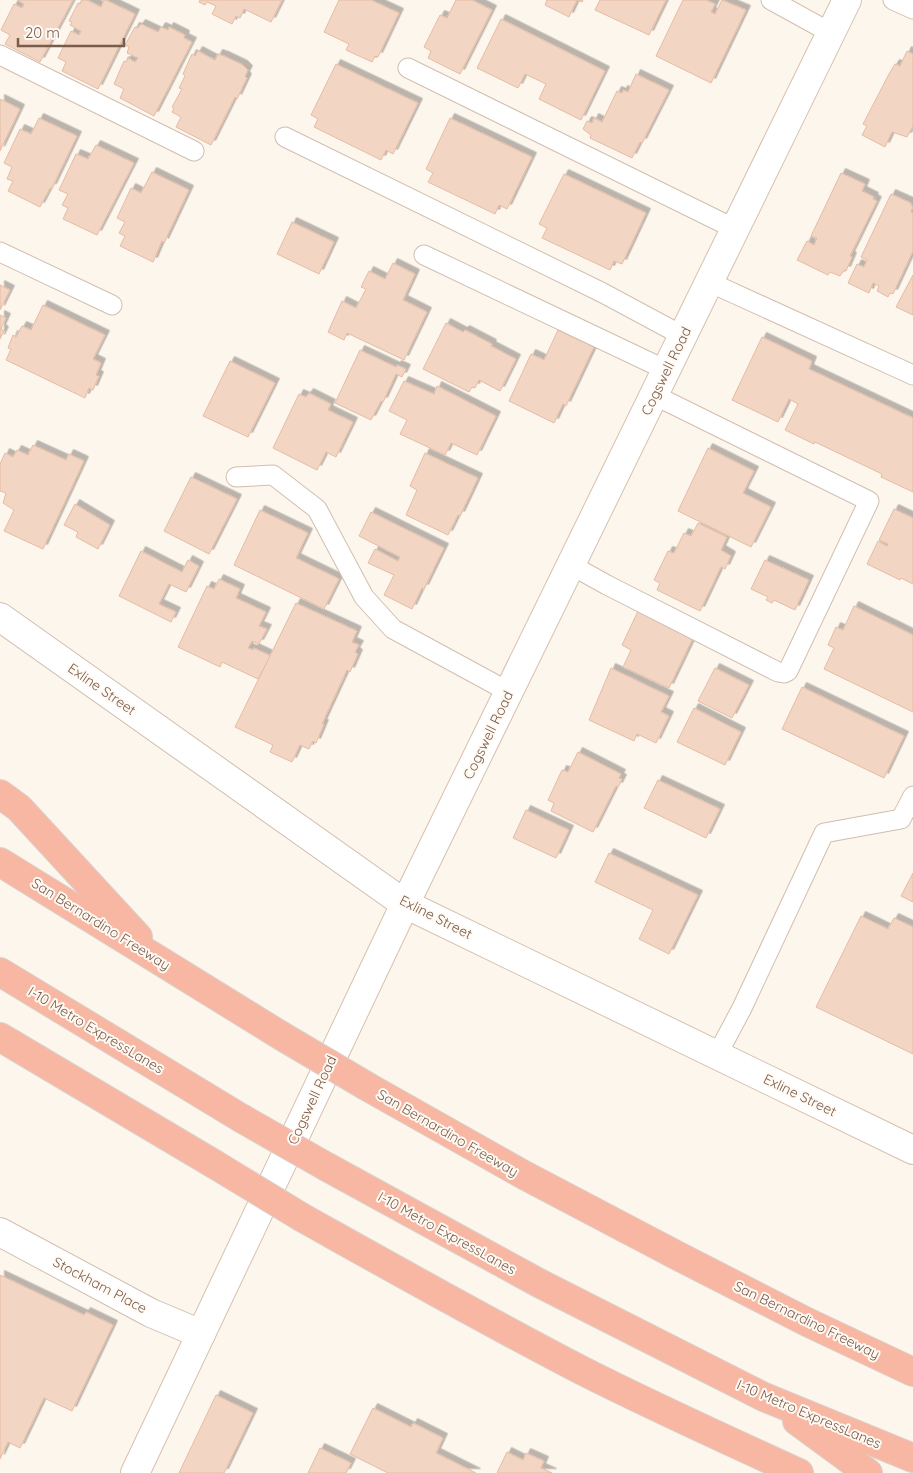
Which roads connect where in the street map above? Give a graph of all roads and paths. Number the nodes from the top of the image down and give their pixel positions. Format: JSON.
{"nodes":[{"id":1,"x":771,"y":0,"type":"edge"},
{"id":2,"x":847,"y":0,"type":"edge"},
{"id":3,"x":893,"y":0,"type":"edge"},
{"id":4,"x":913,"y":9,"type":"edge"},
{"id":5,"x":830,"y":33,"type":"junction"},
{"id":6,"x":0,"y":55,"type":"edge"},
{"id":7,"x":408,"y":68,"type":"dead end"},
{"id":8,"x":285,"y":137,"type":"dead end"},
{"id":9,"x":194,"y":151,"type":"dead end"},
{"id":10,"x":735,"y":229,"type":"junction"},
{"id":11,"x":0,"y":252,"type":"edge"},
{"id":12,"x":424,"y":255,"type":"dead end"},
{"id":13,"x":709,"y":282,"type":"junction"},
{"id":14,"x":112,"y":305,"type":"dead end"},
{"id":15,"x":683,"y":336,"type":"junction"},
{"id":16,"x":666,"y":370,"type":"junction"},
{"id":17,"x":913,"y":375,"type":"edge"},
{"id":18,"x":654,"y":396,"type":"junction"},
{"id":19,"x":236,"y":477,"type":"dead end"},
{"id":20,"x":571,"y":565,"type":"junction"},
{"id":21,"x":0,"y":617,"type":"edge"},
{"id":22,"x":508,"y":692,"type":"junction"},
{"id":23,"x":0,"y":794,"type":"edge"},
{"id":24,"x":913,"y":796,"type":"edge"},
{"id":25,"x":0,"y":862,"type":"edge"},
{"id":26,"x":405,"y":904,"type":"junction"},
{"id":27,"x":161,"y":962,"type":"junction"},
{"id":28,"x":0,"y":972,"type":"edge"},
{"id":29,"x":0,"y":1037,"type":"edge"},
{"id":30,"x":717,"y":1055,"type":"junction"},
{"id":31,"x":913,"y":1150,"type":"edge"},
{"id":32,"x":0,"y":1232,"type":"edge"},
{"id":33,"x":201,"y":1334,"type":"junction"},
{"id":34,"x":913,"y":1372,"type":"edge"},
{"id":35,"x":764,"y":1397,"type":"junction"},
{"id":36,"x":913,"y":1458,"type":"edge"},
{"id":37,"x":134,"y":1473,"type":"edge"},
{"id":38,"x":799,"y":1473,"type":"edge"},
{"id":39,"x":868,"y":1473,"type":"edge"}],
"edges":[{"from":1,"to":5,"type":"lane"},
{"from":2,"to":5,"type":"street","name":"Cogswell Road"},
{"from":3,"to":4,"type":"lane"},
{"from":5,"to":10,"type":"street","name":"Cogswell Road"},
{"from":6,"to":9,"type":"lane"},
{"from":7,"to":10,"type":"lane"},
{"from":8,"to":15,"type":"lane"},
{"from":10,"to":13,"type":"street","name":"Cogswell Road"},
{"from":11,"to":14,"type":"lane"},
{"from":12,"to":16,"type":"lane"},
{"from":13,"to":15,"type":"street","name":"Cogswell Road"},
{"from":13,"to":17,"type":"lane"},
{"from":15,"to":16,"type":"street","name":"Cogswell Road"},
{"from":16,"to":18,"type":"street","name":"Cogswell Road"},
{"from":18,"to":20,"type":"street","name":"Cogswell Road"},
{"from":18,"to":20,"type":"lane"},
{"from":19,"to":22,"type":"lane"},
{"from":20,"to":22,"type":"street","name":"Cogswell Road"},
{"from":21,"to":26,"type":"street","name":"Exline Street"},
{"from":22,"to":26,"type":"street","name":"Cogswell Road"},
{"from":23,"to":27,"type":"highway"},
{"from":24,"to":30,"type":"lane"},
{"from":25,"to":27,"type":"highway","name":"San Bernardino Freeway"},
{"from":26,"to":30,"type":"street","name":"Exline Street"},
{"from":26,"to":33,"type":"street","name":"Cogswell Road"},
{"from":27,"to":34,"type":"highway","name":"San Bernardino Freeway","bridge":true},
{"from":28,"to":35,"type":"highway","name":"I-10 Metro ExpressLanes","bridge":true},
{"from":29,"to":38,"type":"highway","bridge":true},
{"from":30,"to":31,"type":"street","name":"Exline Street"},
{"from":32,"to":33,"type":"street","name":"Stockham Place"},
{"from":33,"to":37,"type":"street","name":"Cogswell Road"},
{"from":35,"to":36,"type":"highway","name":"I-10 Metro ExpressLanes"},
{"from":35,"to":39,"type":"highway"}]}
